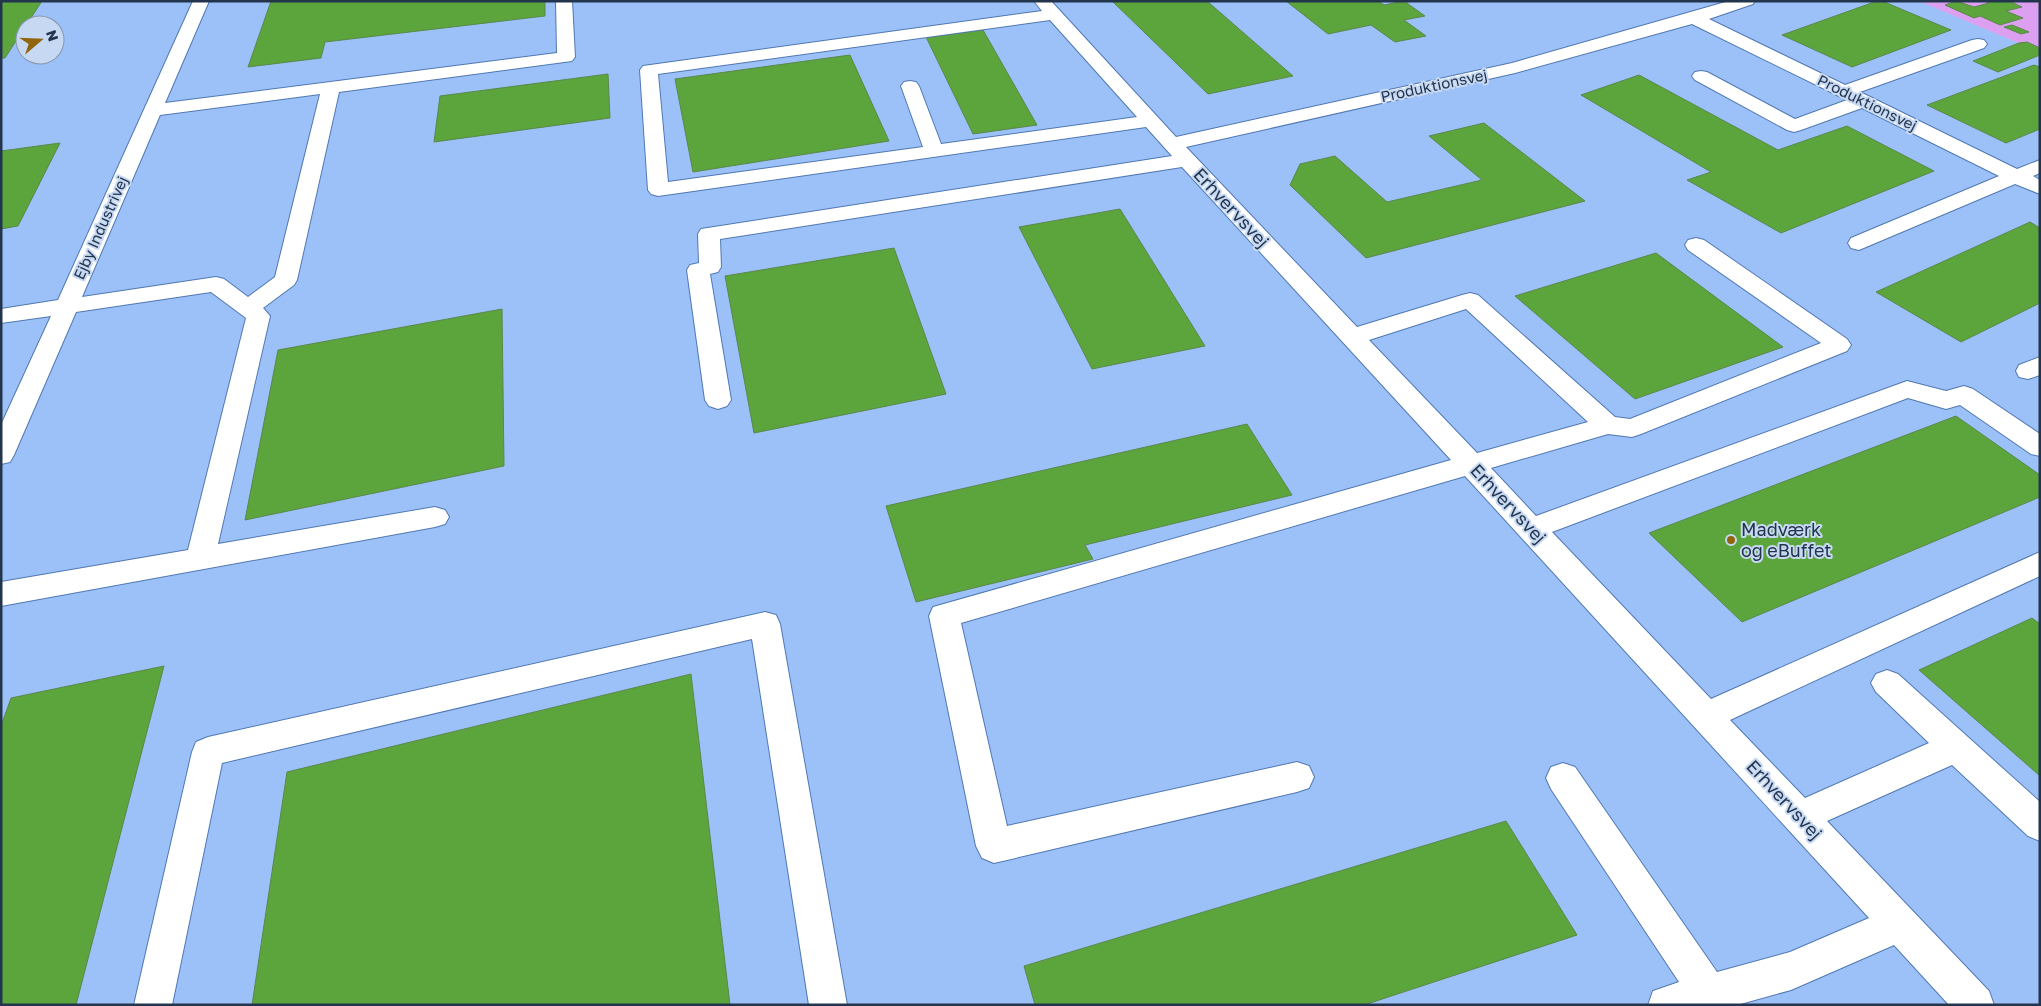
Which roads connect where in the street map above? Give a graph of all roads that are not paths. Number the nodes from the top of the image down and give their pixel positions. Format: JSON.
{"nodes":[{"id":1,"x":201,"y":1,"type":"edge"},
{"id":2,"x":564,"y":1,"type":"edge"},
{"id":3,"x":1747,"y":1,"type":"edge"},
{"id":4,"x":1047,"y":8,"type":"edge"},
{"id":5,"x":1694,"y":18,"type":"junction"},
{"id":6,"x":1978,"y":44,"type":"dead end"},
{"id":7,"x":1701,"y":76,"type":"dead end"},
{"id":8,"x":910,"y":86,"type":"dead end"},
{"id":9,"x":331,"y":87,"type":"junction"},
{"id":10,"x":1844,"y":92,"type":"junction"},
{"id":11,"x":1862,"y":101,"type":"junction"},
{"id":12,"x":154,"y":110,"type":"junction"},
{"id":13,"x":1151,"y":121,"type":"junction"},
{"id":14,"x":934,"y":151,"type":"junction"},
{"id":15,"x":1180,"y":152,"type":"junction"},
{"id":16,"x":2040,"y":166,"type":"edge"},
{"id":17,"x":2015,"y":176,"type":"junction"},
{"id":18,"x":2040,"y":188,"type":"edge"},
{"id":19,"x":1859,"y":243,"type":"dead end"},
{"id":20,"x":1696,"y":245,"type":"dead end"},
{"id":21,"x":67,"y":305,"type":"junction"},
{"id":22,"x":248,"y":308,"type":"junction"},
{"id":23,"x":1,"y":316,"type":"edge"},
{"id":24,"x":1352,"y":337,"type":"junction"},
{"id":25,"x":718,"y":400,"type":"dead end"},
{"id":26,"x":1608,"y":425,"type":"junction"},
{"id":27,"x":2040,"y":446,"type":"edge"},
{"id":28,"x":3,"y":449,"type":"edge"},
{"id":29,"x":1470,"y":464,"type":"junction"},
{"id":30,"x":435,"y":517,"type":"dead end"},
{"id":31,"x":1531,"y":528,"type":"junction"},
{"id":32,"x":200,"y":559,"type":"junction"},
{"id":33,"x":2040,"y":563,"type":"edge"},
{"id":34,"x":1,"y":594,"type":"edge"},
{"id":35,"x":1887,"y":683,"type":"dead end"},
{"id":36,"x":1706,"y":716,"type":"junction"},
{"id":37,"x":1956,"y":748,"type":"junction"},
{"id":38,"x":1297,"y":777,"type":"dead end"},
{"id":39,"x":1563,"y":778,"type":"dead end"},
{"id":40,"x":1800,"y":817,"type":"junction"},
{"id":41,"x":2040,"y":825,"type":"edge"},
{"id":42,"x":1899,"y":924,"type":"junction"},
{"id":43,"x":1709,"y":994,"type":"junction"},
{"id":44,"x":153,"y":1005,"type":"edge"},
{"id":45,"x":828,"y":1005,"type":"edge"},
{"id":46,"x":1667,"y":1005,"type":"edge"},
{"id":47,"x":1975,"y":1005,"type":"edge"}],
"edges":[{"from":1,"to":12,"type":"street","name":"Ejby Industrivej"},
{"from":2,"to":9,"type":"street"},
{"from":3,"to":5,"type":"street","name":"Produktionsvej"},
{"from":4,"to":13,"type":"street","name":"Erhvervsvej"},
{"from":4,"to":14,"type":"street"},
{"from":5,"to":10,"type":"street","name":"Produktionsvej"},
{"from":5,"to":15,"type":"street","name":"Produktionsvej"},
{"from":6,"to":10,"type":"street"},
{"from":7,"to":11,"type":"street"},
{"from":8,"to":14,"type":"street"},
{"from":9,"to":12,"type":"street"},
{"from":9,"to":22,"type":"street"},
{"from":10,"to":11,"type":"street","name":"Produktionsvej"},
{"from":11,"to":17,"type":"street","name":"Produktionsvej"},
{"from":12,"to":21,"type":"street","name":"Ejby Industrivej"},
{"from":13,"to":14,"type":"street"},
{"from":13,"to":15,"type":"street","name":"Erhvervsvej"},
{"from":15,"to":24,"type":"street","name":"Erhvervsvej"},
{"from":15,"to":25,"type":"street","name":"Produktionsvej"},
{"from":16,"to":17,"type":"street"},
{"from":17,"to":18,"type":"street","name":"Produktionsvej"},
{"from":17,"to":19,"type":"street"},
{"from":20,"to":26,"type":"street"},
{"from":21,"to":22,"type":"street"},
{"from":21,"to":23,"type":"street"},
{"from":21,"to":28,"type":"street","name":"Ejby Industrivej"},
{"from":22,"to":32,"type":"street"},
{"from":24,"to":26,"type":"street"},
{"from":24,"to":29,"type":"street","name":"Erhvervsvej"},
{"from":26,"to":29,"type":"street"},
{"from":27,"to":31,"type":"street"},
{"from":29,"to":31,"type":"street","name":"Erhvervsvej"},
{"from":29,"to":38,"type":"street"},
{"from":30,"to":32,"type":"street"},
{"from":31,"to":36,"type":"street","name":"Erhvervsvej"},
{"from":32,"to":34,"type":"street"},
{"from":33,"to":36,"type":"street"},
{"from":35,"to":37,"type":"street"},
{"from":36,"to":40,"type":"street","name":"Erhvervsvej"},
{"from":37,"to":40,"type":"street"},
{"from":37,"to":41,"type":"street"},
{"from":39,"to":43,"type":"street"},
{"from":40,"to":42,"type":"street","name":"Erhvervsvej"},
{"from":42,"to":43,"type":"street"},
{"from":42,"to":47,"type":"street","name":"Erhvervsvej"},
{"from":43,"to":46,"type":"street"},
{"from":44,"to":45,"type":"street"}]}
